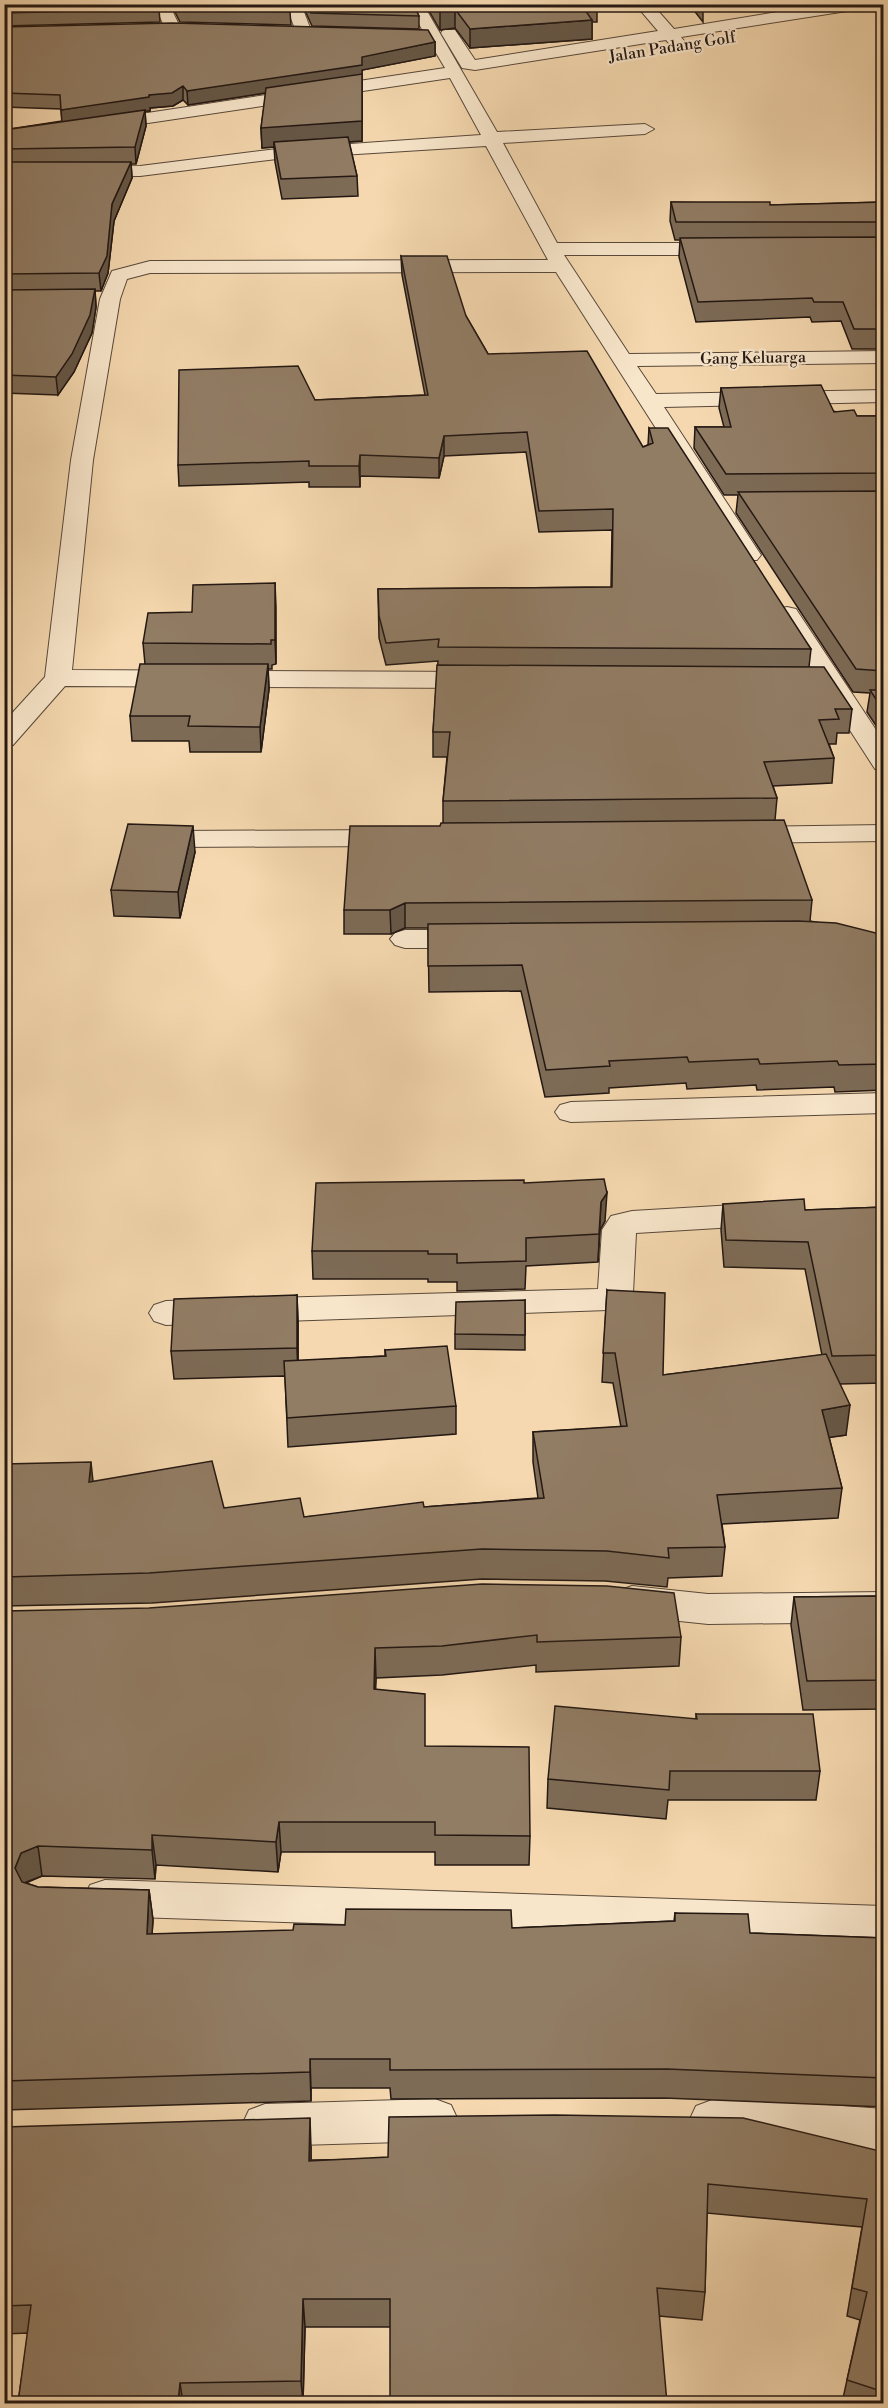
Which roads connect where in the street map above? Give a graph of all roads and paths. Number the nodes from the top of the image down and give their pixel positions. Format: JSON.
{"nodes":[{"id":1,"x":157,"y":4,"type":"edge"},
{"id":2,"x":293,"y":4,"type":"edge"},
{"id":3,"x":415,"y":4,"type":"edge"},
{"id":4,"x":432,"y":4,"type":"edge"},
{"id":5,"x":643,"y":4,"type":"edge"},
{"id":6,"x":860,"y":4,"type":"edge"},
{"id":7,"x":872,"y":17,"type":"dead end"},
{"id":8,"x":150,"y":30,"type":"edge"},
{"id":9,"x":304,"y":33,"type":"edge"},
{"id":10,"x":668,"y":34,"type":"junction"},
{"id":11,"x":409,"y":35,"type":"edge"},
{"id":12,"x":432,"y":36,"type":"junction"},
{"id":13,"x":680,"y":46,"type":"junction"},
{"id":14,"x":457,"y":76,"type":"junction"},
{"id":15,"x":89,"y":127,"type":"edge"},
{"id":16,"x":645,"y":129,"type":"dead end"},
{"id":17,"x":490,"y":139,"type":"junction"},
{"id":18,"x":4,"y":172,"type":"edge"},
{"id":19,"x":741,"y":249,"type":"edge"},
{"id":20,"x":556,"y":258,"type":"junction"},
{"id":21,"x":87,"y":299,"type":"edge"},
{"id":22,"x":110,"y":299,"type":"junction"},
{"id":23,"x":884,"y":357,"type":"edge"},
{"id":24,"x":622,"y":360,"type":"junction"},
{"id":25,"x":884,"y":396,"type":"edge"},
{"id":26,"x":650,"y":401,"type":"junction"},
{"id":27,"x":718,"y":504,"type":"junction"},
{"id":28,"x":741,"y":504,"type":"edge"},
{"id":29,"x":761,"y":573,"type":"edge"},
{"id":30,"x":773,"y":593,"type":"edge"},
{"id":31,"x":58,"y":678,"type":"junction"},
{"id":32,"x":509,"y":680,"type":"edge"},
{"id":33,"x":844,"y":702,"type":"junction"},
{"id":34,"x":874,"y":703,"type":"edge"},
{"id":35,"x":4,"y":739,"type":"edge"},
{"id":36,"x":884,"y":763,"type":"edge"},
{"id":37,"x":884,"y":833,"type":"edge"},
{"id":38,"x":718,"y":835,"type":"edge"},
{"id":39,"x":422,"y":838,"type":"edge"},
{"id":40,"x":173,"y":839,"type":"edge"},
{"id":41,"x":499,"y":938,"type":"edge"},
{"id":42,"x":405,"y":939,"type":"dead end"},
{"id":43,"x":884,"y":1103,"type":"edge"},
{"id":44,"x":571,"y":1112,"type":"dead end"},
{"id":45,"x":800,"y":1213,"type":"edge"},
{"id":46,"x":166,"y":1313,"type":"dead end"},
{"id":47,"x":594,"y":1598,"type":"edge"},
{"id":48,"x":884,"y":1607,"type":"edge"},
{"id":49,"x":67,"y":1897,"type":"edge"},
{"id":50,"x":884,"y":1924,"type":"edge"},
{"id":51,"x":474,"y":2120,"type":"edge"},
{"id":52,"x":676,"y":2121,"type":"edge"},
{"id":53,"x":228,"y":2126,"type":"edge"},
{"id":54,"x":884,"y":2130,"type":"edge"}],
"edges":[{"from":1,"to":8,"type":"street"},
{"from":2,"to":9,"type":"street"},
{"from":3,"to":12,"type":"street"},
{"from":4,"to":10,"type":"street"},
{"from":5,"to":10,"type":"street"},
{"from":6,"to":10,"type":"street"},
{"from":7,"to":13,"type":"street","name":"Jalan Padang Golf"},
{"from":10,"to":13,"type":"street"},
{"from":11,"to":12,"type":"street"},
{"from":12,"to":14,"type":"street"},
{"from":13,"to":14,"type":"street","name":"Jalan Padang Golf"},
{"from":14,"to":15,"type":"street","name":"Jalan Padang Golf"},
{"from":14,"to":17,"type":"street"},
{"from":16,"to":17,"type":"street"},
{"from":17,"to":18,"type":"street"},
{"from":17,"to":20,"type":"street"},
{"from":19,"to":20,"type":"street"},
{"from":20,"to":22,"type":"street"},
{"from":20,"to":24,"type":"street"},
{"from":21,"to":22,"type":"street"},
{"from":22,"to":31,"type":"street"},
{"from":23,"to":24,"type":"street","name":"Gang Keluarga"},
{"from":24,"to":26,"type":"street"},
{"from":25,"to":26,"type":"street"},
{"from":26,"to":27,"type":"street"},
{"from":27,"to":28,"type":"street"},
{"from":27,"to":29,"type":"street"},
{"from":30,"to":33,"type":"street"},
{"from":31,"to":32,"type":"street"},
{"from":31,"to":35,"type":"street"},
{"from":33,"to":34,"type":"street"},
{"from":33,"to":36,"type":"street"},
{"from":37,"to":38,"type":"street"},
{"from":39,"to":40,"type":"street"},
{"from":41,"to":42,"type":"street"},
{"from":43,"to":44,"type":"street"},
{"from":45,"to":46,"type":"street"},
{"from":47,"to":48,"type":"street"},
{"from":49,"to":50,"type":"street"},
{"from":51,"to":53,"type":"street"},
{"from":52,"to":54,"type":"street"}]}
